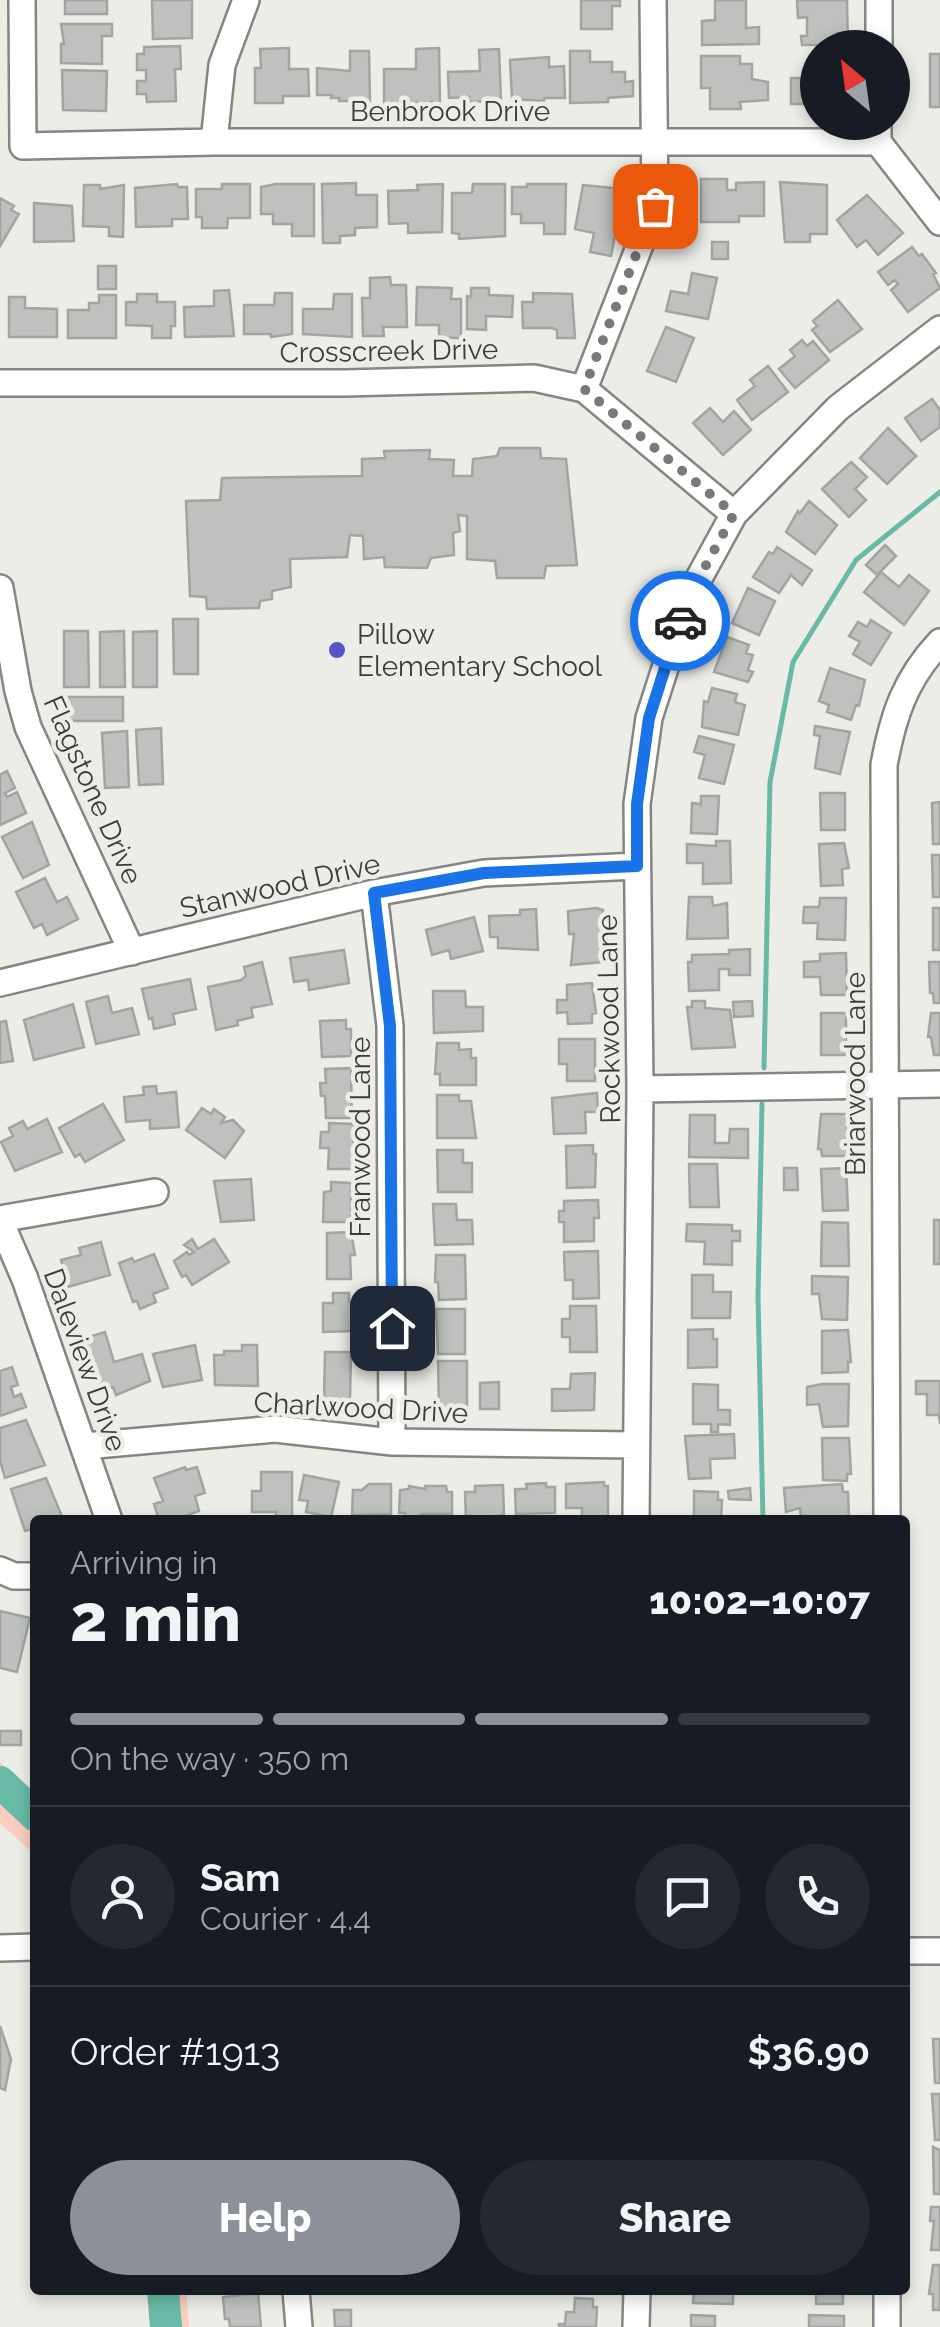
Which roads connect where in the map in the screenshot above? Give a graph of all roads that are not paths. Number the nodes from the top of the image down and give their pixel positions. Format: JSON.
{"nodes":[{"id":1,"x":22,"y":0,"type":"edge"},
{"id":2,"x":246,"y":0,"type":"edge"},
{"id":3,"x":653,"y":0,"type":"edge"},
{"id":4,"x":879,"y":0,"type":"edge"},
{"id":5,"x":878,"y":30,"type":"edge"},
{"id":6,"x":800,"y":135,"type":"edge"},
{"id":7,"x":884,"y":140,"type":"edge"},
{"id":8,"x":655,"y":141,"type":"junction"},
{"id":9,"x":214,"y":142,"type":"junction"},
{"id":10,"x":940,"y":222,"type":"edge"},
{"id":11,"x":940,"y":328,"type":"edge"},
{"id":12,"x":0,"y":383,"type":"edge"},
{"id":13,"x":584,"y":389,"type":"junction"},
{"id":14,"x":734,"y":514,"type":"junction"},
{"id":15,"x":0,"y":588,"type":"edge"},
{"id":16,"x":940,"y":642,"type":"edge"},
{"id":17,"x":637,"y":866,"type":"junction"},
{"id":18,"x":374,"y":893,"type":"junction"},
{"id":19,"x":132,"y":952,"type":"junction"},
{"id":20,"x":0,"y":984,"type":"edge"},
{"id":21,"x":885,"y":1084,"type":"junction"},
{"id":22,"x":940,"y":1084,"type":"edge"},
{"id":23,"x":640,"y":1089,"type":"junction"},
{"id":24,"x":155,"y":1192,"type":"dead end"},
{"id":25,"x":0,"y":1220,"type":"edge"},
{"id":26,"x":392,"y":1442,"type":"junction"},
{"id":27,"x":636,"y":1445,"type":"junction"},
{"id":28,"x":85,"y":1446,"type":"junction"},
{"id":29,"x":106,"y":1515,"type":"edge"},
{"id":30,"x":636,"y":1515,"type":"edge"},
{"id":31,"x":887,"y":1515,"type":"edge"},
{"id":32,"x":0,"y":1570,"type":"edge"},
{"id":33,"x":30,"y":1576,"type":"edge"},
{"id":34,"x":0,"y":1948,"type":"edge"},
{"id":35,"x":30,"y":1948,"type":"edge"},
{"id":36,"x":910,"y":1950,"type":"edge"},
{"id":37,"x":940,"y":1951,"type":"edge"},
{"id":38,"x":296,"y":2295,"type":"edge"},
{"id":39,"x":636,"y":2295,"type":"edge"},
{"id":40,"x":888,"y":2295,"type":"edge"},
{"id":41,"x":299,"y":2327,"type":"edge"},
{"id":42,"x":636,"y":2327,"type":"edge"},
{"id":43,"x":887,"y":2327,"type":"edge"}],
"edges":[{"from":1,"to":9,"type":"street","name":"Benbrook Drive"},
{"from":2,"to":9,"type":"street"},
{"from":3,"to":8,"type":"street"},
{"from":4,"to":5,"type":"street"},
{"from":6,"to":8,"type":"street","name":"Benbrook Drive"},
{"from":7,"to":10,"type":"street"},
{"from":8,"to":9,"type":"street","name":"Benbrook Drive"},
{"from":8,"to":13,"type":"street"},
{"from":11,"to":14,"type":"street","name":"Rockwood Lane"},
{"from":12,"to":13,"type":"street","name":"Crosscreek Drive"},
{"from":13,"to":14,"type":"street","name":"Crosscreek Drive"},
{"from":14,"to":17,"type":"street","name":"Rockwood Lane"},
{"from":15,"to":19,"type":"street","name":"Flagstone Drive"},
{"from":16,"to":21,"type":"street","name":"Briarwood Lane"},
{"from":17,"to":18,"type":"street","name":"Stanwood Drive"},
{"from":17,"to":23,"type":"street","name":"Rockwood Lane"},
{"from":18,"to":19,"type":"street","name":"Stanwood Drive"},
{"from":18,"to":26,"type":"street","name":"Franwood Lane"},
{"from":19,"to":20,"type":"street","name":"Stanwood Drive"},
{"from":21,"to":22,"type":"street"},
{"from":21,"to":23,"type":"street"},
{"from":21,"to":31,"type":"street","name":"Briarwood Lane"},
{"from":23,"to":27,"type":"street","name":"Rockwood Lane"},
{"from":24,"to":25,"type":"street"},
{"from":25,"to":28,"type":"street","name":"Daleview Drive"},
{"from":26,"to":27,"type":"street","name":"Charlwood Drive"},
{"from":26,"to":28,"type":"street","name":"Charlwood Drive"},
{"from":27,"to":30,"type":"street","name":"Rockwood Lane"},
{"from":28,"to":29,"type":"street","name":"Daleview Drive"},
{"from":32,"to":33,"type":"street"},
{"from":34,"to":35,"type":"street"},
{"from":36,"to":37,"type":"street"},
{"from":38,"to":41,"type":"street"},
{"from":39,"to":42,"type":"street"},
{"from":40,"to":43,"type":"street"}]}
